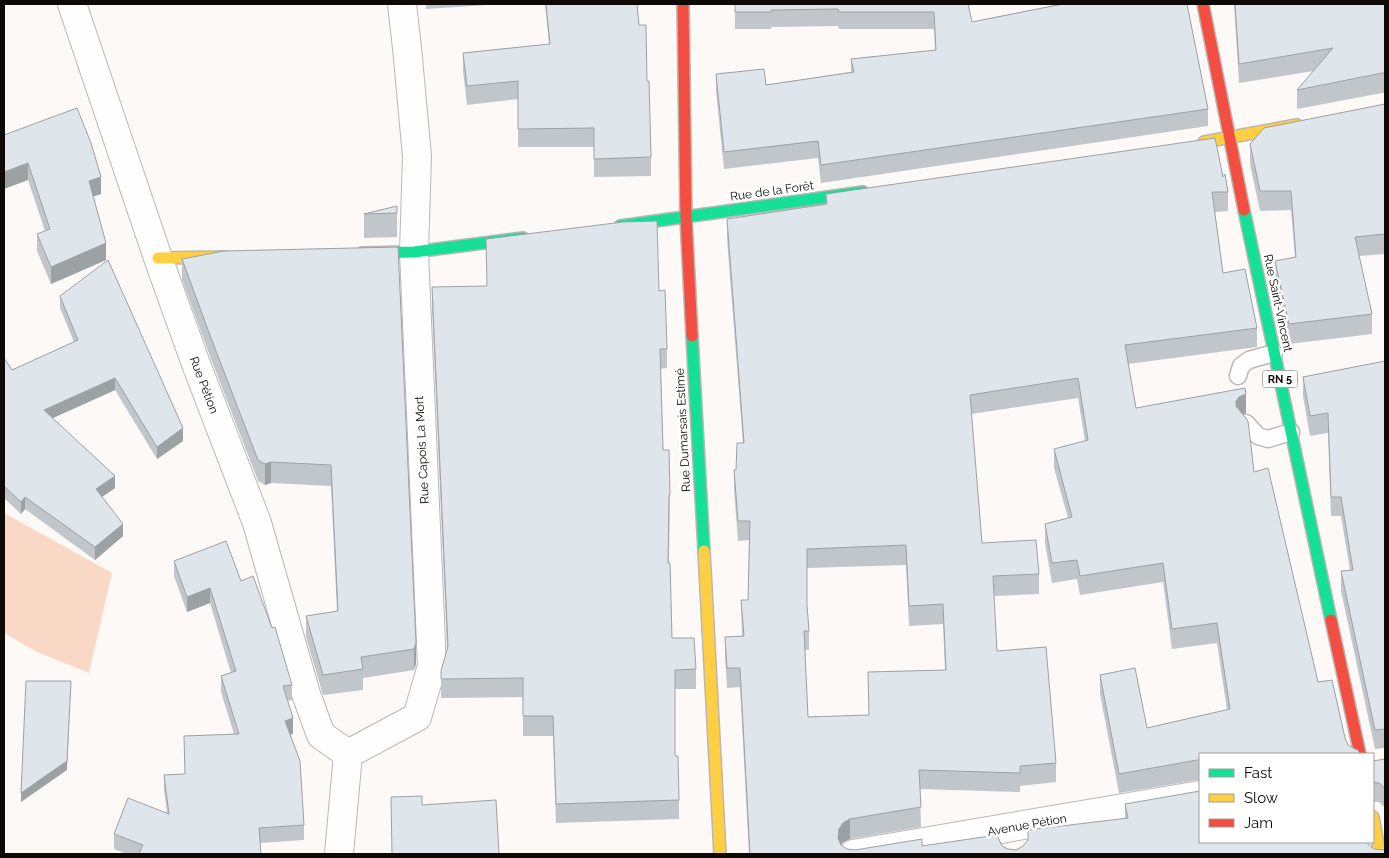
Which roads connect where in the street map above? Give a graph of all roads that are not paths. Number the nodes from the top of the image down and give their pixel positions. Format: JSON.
{"nodes":[{"id":1,"x":72,"y":4,"type":"edge"},
{"id":2,"x":402,"y":4,"type":"edge"},
{"id":3,"x":683,"y":4,"type":"edge"},
{"id":4,"x":1203,"y":4,"type":"edge"},
{"id":5,"x":1307,"y":123,"type":"edge"},
{"id":6,"x":1228,"y":139,"type":"junction"},
{"id":7,"x":1189,"y":144,"type":"edge"},
{"id":8,"x":873,"y":190,"type":"edge"},
{"id":9,"x":686,"y":218,"type":"junction"},
{"id":10,"x":608,"y":228,"type":"edge"},
{"id":11,"x":530,"y":237,"type":"edge"},
{"id":12,"x":414,"y":252,"type":"junction"},
{"id":13,"x":355,"y":254,"type":"edge"},
{"id":14,"x":237,"y":256,"type":"edge"},
{"id":15,"x":158,"y":258,"type":"junction"},
{"id":16,"x":1274,"y":353,"type":"junction"},
{"id":17,"x":1238,"y":376,"type":"dead end"},
{"id":18,"x":1246,"y":423,"type":"edge"},
{"id":19,"x":1291,"y":432,"type":"junction"},
{"id":20,"x":1360,"y":753,"type":"edge"},
{"id":21,"x":348,"y":754,"type":"junction"},
{"id":22,"x":1199,"y":795,"type":"edge"},
{"id":23,"x":1374,"y":822,"type":"edge"},
{"id":24,"x":1010,"y":842,"type":"edge"},
{"id":25,"x":339,"y":854,"type":"edge"},
{"id":26,"x":720,"y":854,"type":"edge"},
{"id":27,"x":853,"y":854,"type":"edge"},
{"id":28,"x":1380,"y":854,"type":"edge"}],
"edges":[{"from":1,"to":15,"type":"street","name":"Rue Pétion"},
{"from":2,"to":12,"type":"street","name":"Rue Capois La Mort"},
{"from":3,"to":9,"type":"main road","name":"Rue Dumarsais Estimé"},
{"from":4,"to":6,"type":"main road","name":"Rue Saint-Vincent","number":"RN 5"},
{"from":5,"to":6,"type":"main road"},
{"from":6,"to":7,"type":"main road"},
{"from":6,"to":16,"type":"main road","name":"Rue Saint-Vincent","number":"RN 5"},
{"from":8,"to":9,"type":"main road","name":"Rue de la Forêt"},
{"from":9,"to":10,"type":"main road","name":"Rue de la Forêt"},
{"from":9,"to":26,"type":"main road","name":"Rue Dumarsais Estimé"},
{"from":11,"to":12,"type":"main road"},
{"from":12,"to":13,"type":"main road"},
{"from":12,"to":21,"type":"street","name":"Rue Capois La Mort"},
{"from":14,"to":15,"type":"main road"},
{"from":15,"to":21,"type":"street","name":"Rue Pétion"},
{"from":16,"to":17,"type":"lane"},
{"from":16,"to":19,"type":"main road","name":"Rue Saint-Vincent","number":"RN 5"},
{"from":18,"to":19,"type":"lane"},
{"from":19,"to":20,"type":"main road","name":"Rue Saint-Vincent","number":"RN 5"},
{"from":21,"to":25,"type":"street"},
{"from":22,"to":24,"type":"street","name":"Avenue Pétion"},
{"from":23,"to":28,"type":"main road"},
{"from":24,"to":27,"type":"street","name":"Avenue Pétion"}]}
